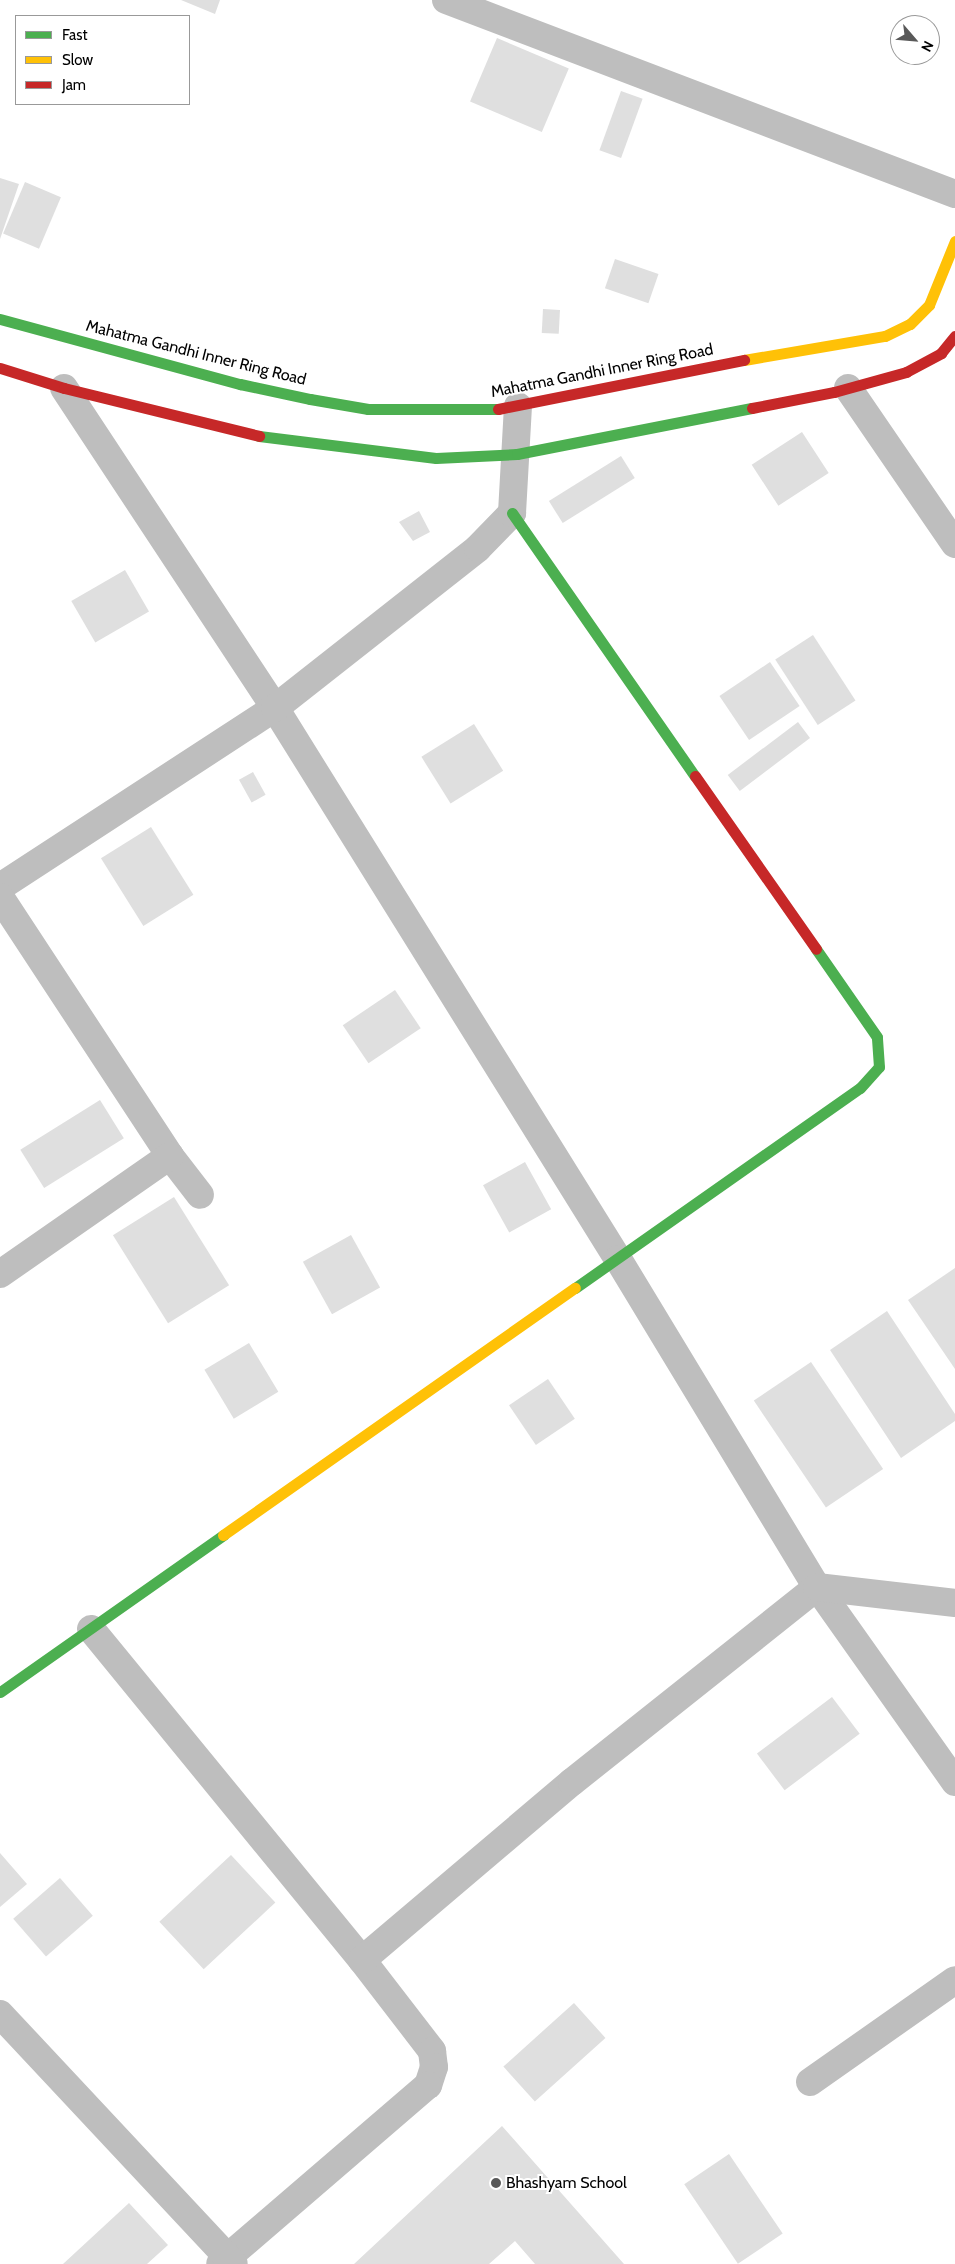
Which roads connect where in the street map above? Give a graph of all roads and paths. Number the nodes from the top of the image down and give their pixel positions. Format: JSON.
{"nodes":[{"id":1,"x":446,"y":0,"type":"edge"},
{"id":2,"x":955,"y":194,"type":"edge"},
{"id":3,"x":955,"y":241,"type":"edge"},
{"id":4,"x":0,"y":319,"type":"edge"},
{"id":5,"x":955,"y":336,"type":"edge"},
{"id":6,"x":0,"y":368,"type":"edge"},
{"id":7,"x":64,"y":388,"type":"junction"},
{"id":8,"x":848,"y":388,"type":"junction"},
{"id":9,"x":518,"y":406,"type":"junction"},
{"id":10,"x":517,"y":454,"type":"junction"},
{"id":11,"x":512,"y":513,"type":"junction"},
{"id":12,"x":955,"y":544,"type":"edge"},
{"id":13,"x":275,"y":708,"type":"junction"},
{"id":14,"x":0,"y":887,"type":"edge"},
{"id":15,"x":0,"y":897,"type":"edge"},
{"id":16,"x":170,"y":1156,"type":"junction"},
{"id":17,"x":200,"y":1195,"type":"dead end"},
{"id":18,"x":618,"y":1259,"type":"junction"},
{"id":19,"x":0,"y":1274,"type":"edge"},
{"id":20,"x":817,"y":1587,"type":"junction"},
{"id":21,"x":955,"y":1603,"type":"edge"},
{"id":22,"x":91,"y":1629,"type":"junction"},
{"id":23,"x":0,"y":1692,"type":"edge"},
{"id":24,"x":955,"y":1782,"type":"edge"},
{"id":25,"x":362,"y":1960,"type":"junction"},
{"id":26,"x":955,"y":1980,"type":"edge"},
{"id":27,"x":0,"y":2014,"type":"edge"},
{"id":28,"x":810,"y":2082,"type":"dead end"},
{"id":29,"x":228,"y":2262,"type":"edge"}],
"edges":[{"from":1,"to":2,"type":"street"},
{"from":3,"to":9,"type":"main road","name":"Mahatma Gandhi Inner Ring Road"},
{"from":4,"to":9,"type":"main road","name":"Mahatma Gandhi Inner Ring Road"},
{"from":5,"to":8,"type":"main road"},
{"from":6,"to":7,"type":"main road"},
{"from":7,"to":10,"type":"main road"},
{"from":7,"to":13,"type":"street"},
{"from":8,"to":10,"type":"main road"},
{"from":8,"to":12,"type":"street"},
{"from":9,"to":10,"type":"street"},
{"from":10,"to":11,"type":"street"},
{"from":11,"to":13,"type":"street"},
{"from":11,"to":18,"type":"main road"},
{"from":13,"to":14,"type":"street"},
{"from":13,"to":18,"type":"street"},
{"from":15,"to":16,"type":"street"},
{"from":16,"to":17,"type":"street"},
{"from":16,"to":19,"type":"street"},
{"from":18,"to":20,"type":"street"},
{"from":18,"to":22,"type":"main road"},
{"from":20,"to":21,"type":"street"},
{"from":20,"to":24,"type":"street"},
{"from":20,"to":25,"type":"street"},
{"from":22,"to":23,"type":"main road"},
{"from":22,"to":25,"type":"street"},
{"from":25,"to":29,"type":"street"},
{"from":26,"to":28,"type":"street"},
{"from":27,"to":29,"type":"street"}]}
